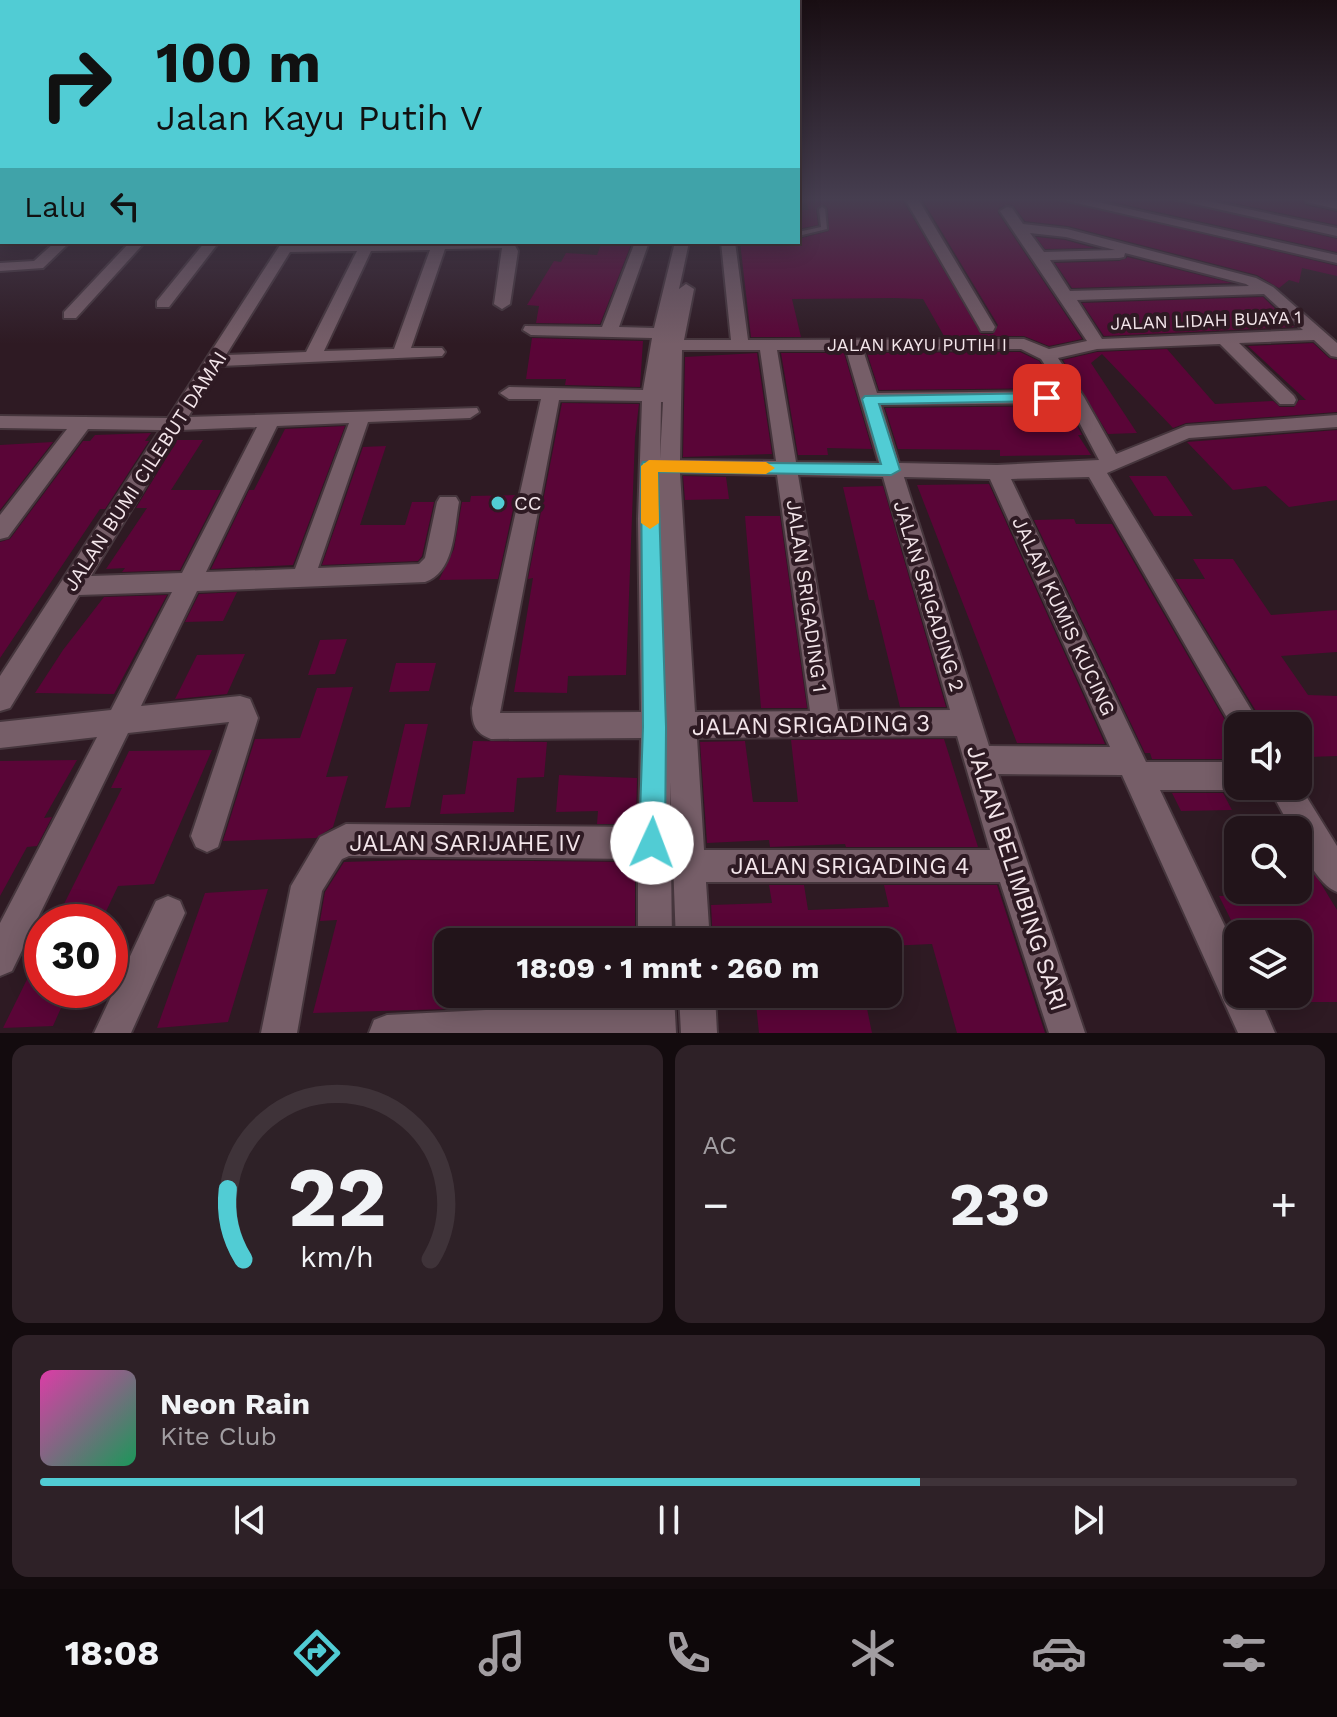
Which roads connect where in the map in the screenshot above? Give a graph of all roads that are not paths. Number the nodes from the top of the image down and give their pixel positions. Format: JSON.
{"nodes":[{"id":1,"x":57,"y":247,"type":"edge"},
{"id":2,"x":133,"y":247,"type":"edge"},
{"id":3,"x":208,"y":247,"type":"edge"},
{"id":4,"x":286,"y":247,"type":"edge"},
{"id":5,"x":366,"y":247,"type":"edge"},
{"id":6,"x":438,"y":247,"type":"edge"},
{"id":7,"x":511,"y":247,"type":"edge"},
{"id":8,"x":640,"y":247,"type":"edge"},
{"id":9,"x":681,"y":247,"type":"edge"},
{"id":10,"x":693,"y":247,"type":"edge"},
{"id":11,"x":729,"y":247,"type":"edge"},
{"id":12,"x":940,"y":247,"type":"edge"},
{"id":13,"x":1033,"y":247,"type":"edge"},
{"id":14,"x":1119,"y":247,"type":"edge"},
{"id":15,"x":1288,"y":247,"type":"edge"},
{"id":16,"x":1146,"y":254,"type":"junction"},
{"id":17,"x":1040,"y":256,"type":"junction"},
{"id":18,"x":1337,"y":259,"type":"edge"},
{"id":19,"x":0,"y":267,"type":"edge"},
{"id":20,"x":1268,"y":290,"type":"junction"},
{"id":21,"x":1064,"y":296,"type":"junction"},
{"id":22,"x":163,"y":304,"type":"dead end"},
{"id":23,"x":502,"y":304,"type":"dead end"},
{"id":24,"x":70,"y":315,"type":"dead end"},
{"id":25,"x":987,"y":327,"type":"dead end"},
{"id":26,"x":531,"y":330,"type":"dead end"},
{"id":27,"x":609,"y":331,"type":"junction"},
{"id":28,"x":1316,"y":335,"type":"junction"},
{"id":29,"x":1223,"y":337,"type":"junction"},
{"id":30,"x":667,"y":339,"type":"junction"},
{"id":31,"x":853,"y":344,"type":"junction"},
{"id":32,"x":1097,"y":344,"type":"junction"},
{"id":33,"x":740,"y":345,"type":"junction"},
{"id":34,"x":768,"y":345,"type":"junction"},
{"id":35,"x":436,"y":352,"type":"dead end"},
{"id":36,"x":1337,"y":352,"type":"edge"},
{"id":37,"x":401,"y":353,"type":"junction"},
{"id":38,"x":1047,"y":355,"type":"junction"},
{"id":39,"x":313,"y":356,"type":"junction"},
{"id":40,"x":215,"y":361,"type":"junction"},
{"id":41,"x":509,"y":393,"type":"dead end"},
{"id":42,"x":551,"y":394,"type":"junction"},
{"id":43,"x":662,"y":396,"type":"junction"},
{"id":44,"x":1075,"y":397,"type":"junction"},
{"id":45,"x":870,"y":399,"type":"junction"},
{"id":46,"x":1287,"y":400,"type":"dead end"},
{"id":47,"x":470,"y":412,"type":"dead end"},
{"id":48,"x":360,"y":418,"type":"junction"},
{"id":49,"x":270,"y":421,"type":"junction"},
{"id":50,"x":1337,"y":421,"type":"edge"},
{"id":51,"x":0,"y":422,"type":"edge"},
{"id":52,"x":82,"y":423,"type":"junction"},
{"id":53,"x":174,"y":424,"type":"junction"},
{"id":54,"x":659,"y":466,"type":"junction"},
{"id":55,"x":1103,"y":467,"type":"junction"},
{"id":56,"x":788,"y":468,"type":"junction"},
{"id":57,"x":891,"y":470,"type":"junction"},
{"id":58,"x":997,"y":472,"type":"junction"},
{"id":59,"x":448,"y":502,"type":"dead end"},
{"id":60,"x":0,"y":531,"type":"edge"},
{"id":61,"x":303,"y":578,"type":"junction"},
{"id":62,"x":190,"y":582,"type":"junction"},
{"id":63,"x":71,"y":586,"type":"junction"},
{"id":64,"x":9,"y":674,"type":"edge"},
{"id":65,"x":0,"y":699,"type":"edge"},
{"id":66,"x":1239,"y":712,"type":"edge"},
{"id":67,"x":120,"y":723,"type":"junction"},
{"id":68,"x":967,"y":723,"type":"junction"},
{"id":69,"x":826,"y":725,"type":"junction"},
{"id":70,"x":668,"y":727,"type":"junction"},
{"id":71,"x":0,"y":735,"type":"edge"},
{"id":72,"x":979,"y":760,"type":"junction"},
{"id":73,"x":1134,"y":768,"type":"junction"},
{"id":74,"x":1224,"y":775,"type":"edge"},
{"id":75,"x":1291,"y":800,"type":"edge"},
{"id":76,"x":207,"y":836,"type":"dead end"},
{"id":77,"x":652,"y":843,"type":"junction"},
{"id":78,"x":688,"y":866,"type":"junction"},
{"id":79,"x":1011,"y":866,"type":"junction"},
{"id":80,"x":1337,"y":876,"type":"edge"},
{"id":81,"x":168,"y":913,"type":"dead end"},
{"id":82,"x":655,"y":928,"type":"edge"},
{"id":83,"x":692,"y":928,"type":"edge"},
{"id":84,"x":0,"y":959,"type":"edge"},
{"id":85,"x":1224,"y":963,"type":"edge"},
{"id":86,"x":698,"y":1008,"type":"edge"},
{"id":87,"x":1245,"y":1008,"type":"edge"},
{"id":88,"x":657,"y":1015,"type":"edge"},
{"id":89,"x":459,"y":1030,"type":"edge"},
{"id":90,"x":112,"y":1033,"type":"edge"},
{"id":91,"x":279,"y":1033,"type":"edge"},
{"id":92,"x":387,"y":1033,"type":"edge"},
{"id":93,"x":699,"y":1033,"type":"edge"},
{"id":94,"x":1067,"y":1033,"type":"edge"},
{"id":95,"x":1257,"y":1033,"type":"edge"}],
"edges":[{"from":1,"to":19,"type":"street"},
{"from":2,"to":24,"type":"street"},
{"from":3,"to":22,"type":"street"},
{"from":4,"to":40,"type":"street","name":"JALAN BUMI CILEBUT DAMAI"},
{"from":5,"to":39,"type":"street"},
{"from":6,"to":37,"type":"street"},
{"from":7,"to":23,"type":"street"},
{"from":8,"to":27,"type":"street"},
{"from":9,"to":30,"type":"street"},
{"from":10,"to":30,"type":"street"},
{"from":11,"to":33,"type":"street"},
{"from":12,"to":25,"type":"street"},
{"from":13,"to":17,"type":"street"},
{"from":14,"to":16,"type":"street"},
{"from":15,"to":18,"type":"street"},
{"from":16,"to":17,"type":"street"},
{"from":16,"to":20,"type":"street"},
{"from":17,"to":21,"type":"street"},
{"from":20,"to":21,"type":"street"},
{"from":20,"to":28,"type":"street"},
{"from":21,"to":32,"type":"street"},
{"from":26,"to":27,"type":"street","name":"JALAN KAYU PUTIH I"},
{"from":27,"to":30,"type":"street","name":"JALAN KAYU PUTIH I"},
{"from":28,"to":29,"type":"street","name":"JALAN LIDAH BUAYA 1"},
{"from":28,"to":36,"type":"street"},
{"from":29,"to":32,"type":"street","name":"JALAN LIDAH BUAYA 1"},
{"from":29,"to":46,"type":"street"},
{"from":30,"to":33,"type":"street","name":"JALAN KAYU PUTIH I"},
{"from":30,"to":43,"type":"street"},
{"from":31,"to":34,"type":"street","name":"JALAN KAYU PUTIH I"},
{"from":31,"to":38,"type":"street","name":"JALAN KAYU PUTIH I"},
{"from":31,"to":45,"type":"street","name":"JALAN SRIGADING 2"},
{"from":32,"to":38,"type":"street","name":"JALAN LIDAH BUAYA 1"},
{"from":33,"to":34,"type":"street","name":"JALAN KAYU PUTIH I"},
{"from":34,"to":56,"type":"street","name":"JALAN SRIGADING 1"},
{"from":35,"to":37,"type":"street"},
{"from":37,"to":39,"type":"street"},
{"from":38,"to":44,"type":"street"},
{"from":39,"to":40,"type":"street"},
{"from":40,"to":53,"type":"street","name":"JALAN BUMI CILEBUT DAMAI"},
{"from":41,"to":42,"type":"street"},
{"from":42,"to":43,"type":"street"},
{"from":42,"to":70,"type":"street","name":"JALAN SRIGADING 3"},
{"from":43,"to":54,"type":"street"},
{"from":44,"to":45,"type":"street"},
{"from":44,"to":55,"type":"street"},
{"from":45,"to":57,"type":"street","name":"JALAN SRIGADING 2"},
{"from":47,"to":48,"type":"street"},
{"from":48,"to":49,"type":"street"},
{"from":48,"to":61,"type":"street"},
{"from":49,"to":53,"type":"street"},
{"from":49,"to":62,"type":"street"},
{"from":50,"to":55,"type":"street"},
{"from":51,"to":52,"type":"street"},
{"from":52,"to":53,"type":"street"},
{"from":52,"to":60,"type":"street"},
{"from":53,"to":63,"type":"street","name":"JALAN BUMI CILEBUT DAMAI"},
{"from":54,"to":56,"type":"street"},
{"from":54,"to":70,"type":"street"},
{"from":55,"to":58,"type":"street"},
{"from":55,"to":66,"type":"street"},
{"from":56,"to":57,"type":"street"},
{"from":56,"to":69,"type":"street","name":"JALAN SRIGADING 1"},
{"from":57,"to":58,"type":"street"},
{"from":57,"to":68,"type":"street","name":"JALAN SRIGADING 2"},
{"from":58,"to":73,"type":"street","name":"JALAN KUMIS KUCING"},
{"from":59,"to":61,"type":"street"},
{"from":61,"to":62,"type":"street"},
{"from":62,"to":63,"type":"street"},
{"from":62,"to":67,"type":"street"},
{"from":63,"to":64,"type":"street","name":"JALAN BUMI CILEBUT DAMAI"},
{"from":64,"to":65,"type":"street","name":"JALAN BUMI CILEBUT DAMAI"},
{"from":67,"to":71,"type":"street"},
{"from":67,"to":76,"type":"street"},
{"from":67,"to":84,"type":"street"},
{"from":68,"to":69,"type":"street","name":"JALAN SRIGADING 3"},
{"from":68,"to":72,"type":"street","name":"JALAN BELIMBING SARI"},
{"from":69,"to":70,"type":"street","name":"JALAN SRIGADING 3"},
{"from":70,"to":77,"type":"street"},
{"from":70,"to":78,"type":"street"},
{"from":72,"to":73,"type":"street"},
{"from":72,"to":79,"type":"street","name":"JALAN BELIMBING SARI"},
{"from":73,"to":74,"type":"street"},
{"from":73,"to":85,"type":"street","name":"JALAN KUMIS KUCING"},
{"from":75,"to":80,"type":"street"},
{"from":77,"to":82,"type":"street"},
{"from":77,"to":91,"type":"street","name":"JALAN SARIJAHE IV"},
{"from":78,"to":79,"type":"street","name":"JALAN SRIGADING 4"},
{"from":78,"to":83,"type":"street"},
{"from":79,"to":94,"type":"street","name":"JALAN BELIMBING SARI"},
{"from":81,"to":90,"type":"street"},
{"from":86,"to":93,"type":"street"},
{"from":87,"to":95,"type":"street","name":"JALAN KUMIS KUCING"},
{"from":88,"to":89,"type":"street"},
{"from":89,"to":92,"type":"street"}]}
